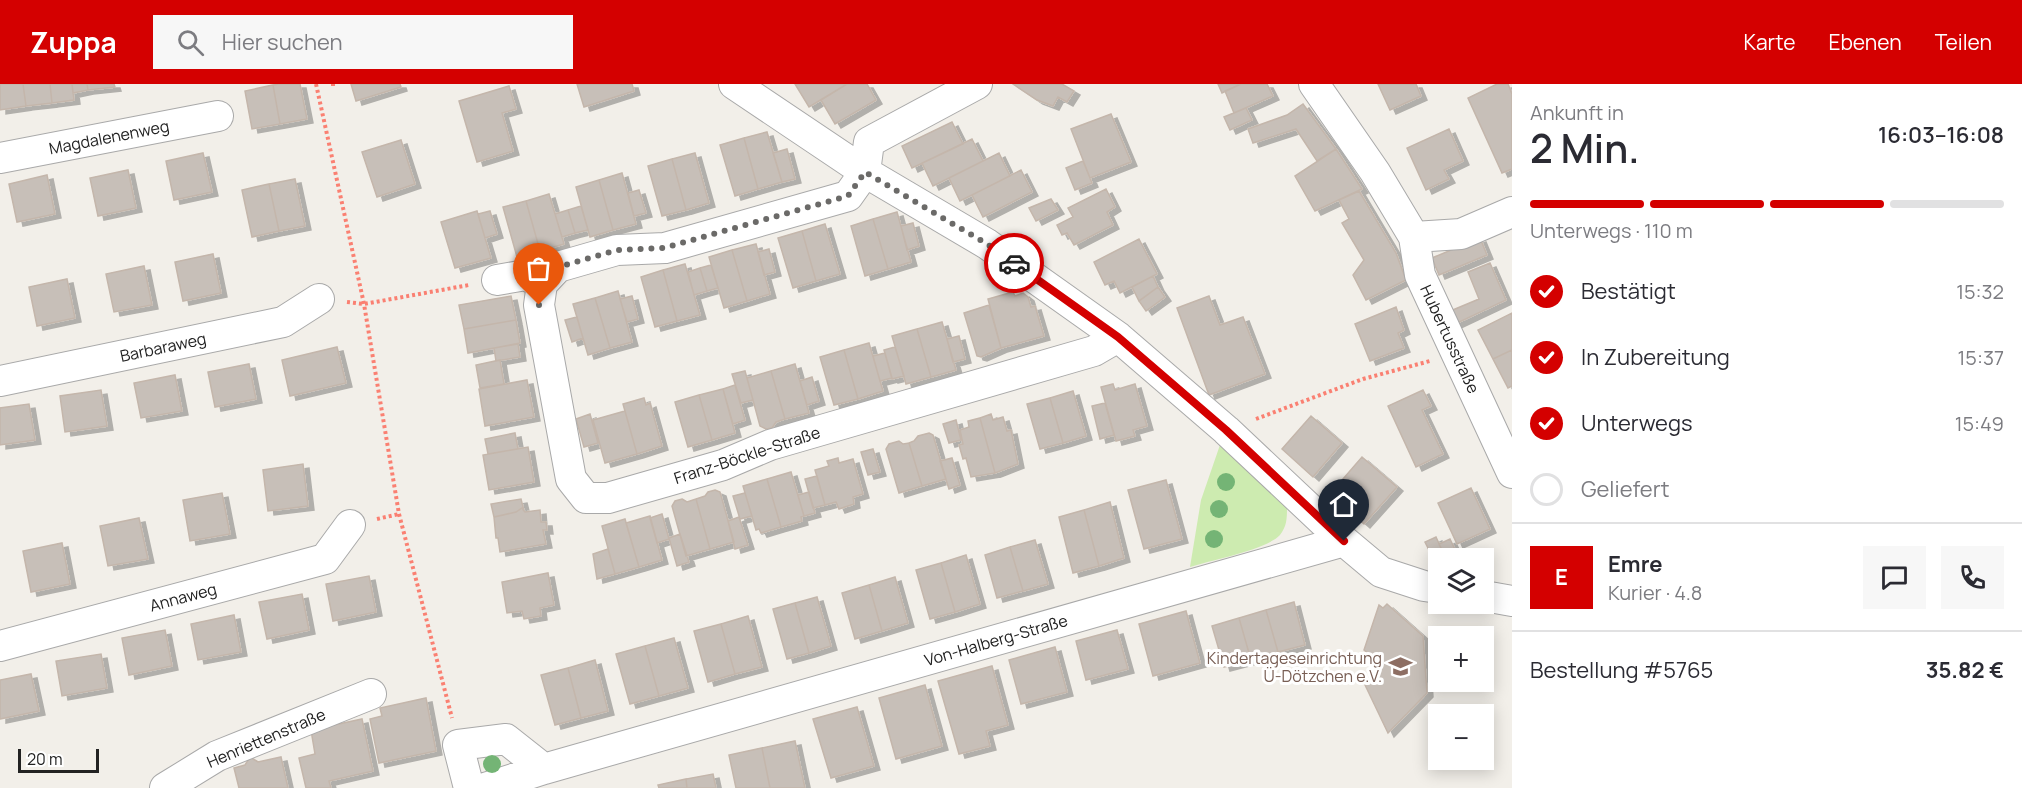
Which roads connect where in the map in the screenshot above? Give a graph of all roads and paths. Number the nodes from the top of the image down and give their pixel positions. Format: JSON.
{"nodes":[{"id":1,"x":316,"y":84,"type":"edge"},
{"id":2,"x":734,"y":84,"type":"edge"},
{"id":3,"x":976,"y":84,"type":"edge"},
{"id":4,"x":1314,"y":84,"type":"edge"},
{"id":5,"x":218,"y":116,"type":"dead end"},
{"id":6,"x":0,"y":158,"type":"edge"},
{"id":7,"x":865,"y":172,"type":"junction"},
{"id":8,"x":1512,"y":212,"type":"edge"},
{"id":9,"x":1414,"y":237,"type":"junction"},
{"id":10,"x":497,"y":280,"type":"joint"},
{"id":11,"x":542,"y":284,"type":"junction"},
{"id":12,"x":319,"y":299,"type":"joint"},
{"id":13,"x":364,"y":304,"type":"junction"},
{"id":14,"x":1118,"y":337,"type":"junction"},
{"id":15,"x":1457,"y":353,"type":"junction"},
{"id":16,"x":0,"y":381,"type":"edge"},
{"id":17,"x":1226,"y":430,"type":"junction"},
{"id":18,"x":1512,"y":473,"type":"edge"},
{"id":19,"x":350,"y":525,"type":"dead end"},
{"id":20,"x":1344,"y":541,"type":"junction"},
{"id":21,"x":1428,"y":587,"type":"edge"},
{"id":22,"x":1494,"y":598,"type":"edge"},
{"id":23,"x":1512,"y":601,"type":"edge"},
{"id":24,"x":0,"y":646,"type":"edge"},
{"id":25,"x":371,"y":694,"type":"dead end"},
{"id":26,"x":458,"y":745,"type":"junction"},
{"id":27,"x":544,"y":769,"type":"junction"},
{"id":28,"x":165,"y":788,"type":"edge"},
{"id":29,"x":469,"y":788,"type":"edge"},
{"id":30,"x":485,"y":788,"type":"edge"}],
"edges":[{"from":1,"to":13,"type":"path"},
{"from":2,"to":7,"type":"street"},
{"from":3,"to":7,"type":"street"},
{"from":4,"to":9,"type":"street","name":"Hubertusstraße"},
{"from":5,"to":6,"type":"street","name":"Magdalenenweg"},
{"from":7,"to":11,"type":"street"},
{"from":7,"to":14,"type":"street"},
{"from":8,"to":9,"type":"street"},
{"from":9,"to":15,"type":"street","name":"Hubertusstraße"},
{"from":10,"to":11,"type":"street"},
{"from":10,"to":13,"type":"path"},
{"from":11,"to":14,"type":"street","name":"Franz-Böckle-Straße"},
{"from":12,"to":13,"type":"path"},
{"from":12,"to":16,"type":"street","name":"Barbaraweg"},
{"from":13,"to":26,"type":"path"},
{"from":14,"to":17,"type":"street"},
{"from":15,"to":17,"type":"path"},
{"from":15,"to":18,"type":"street","name":"Hubertusstraße"},
{"from":17,"to":20,"type":"street"},
{"from":19,"to":24,"type":"street","name":"Annaweg"},
{"from":20,"to":21,"type":"street"},
{"from":20,"to":27,"type":"street","name":"Von-Halberg-Straße"},
{"from":22,"to":23,"type":"street"},
{"from":25,"to":28,"type":"street","name":"Henriettenstraße"},
{"from":26,"to":27,"type":"street"},
{"from":26,"to":29,"type":"street"},
{"from":27,"to":30,"type":"street","name":"Von-Halberg-Straße"}]}
